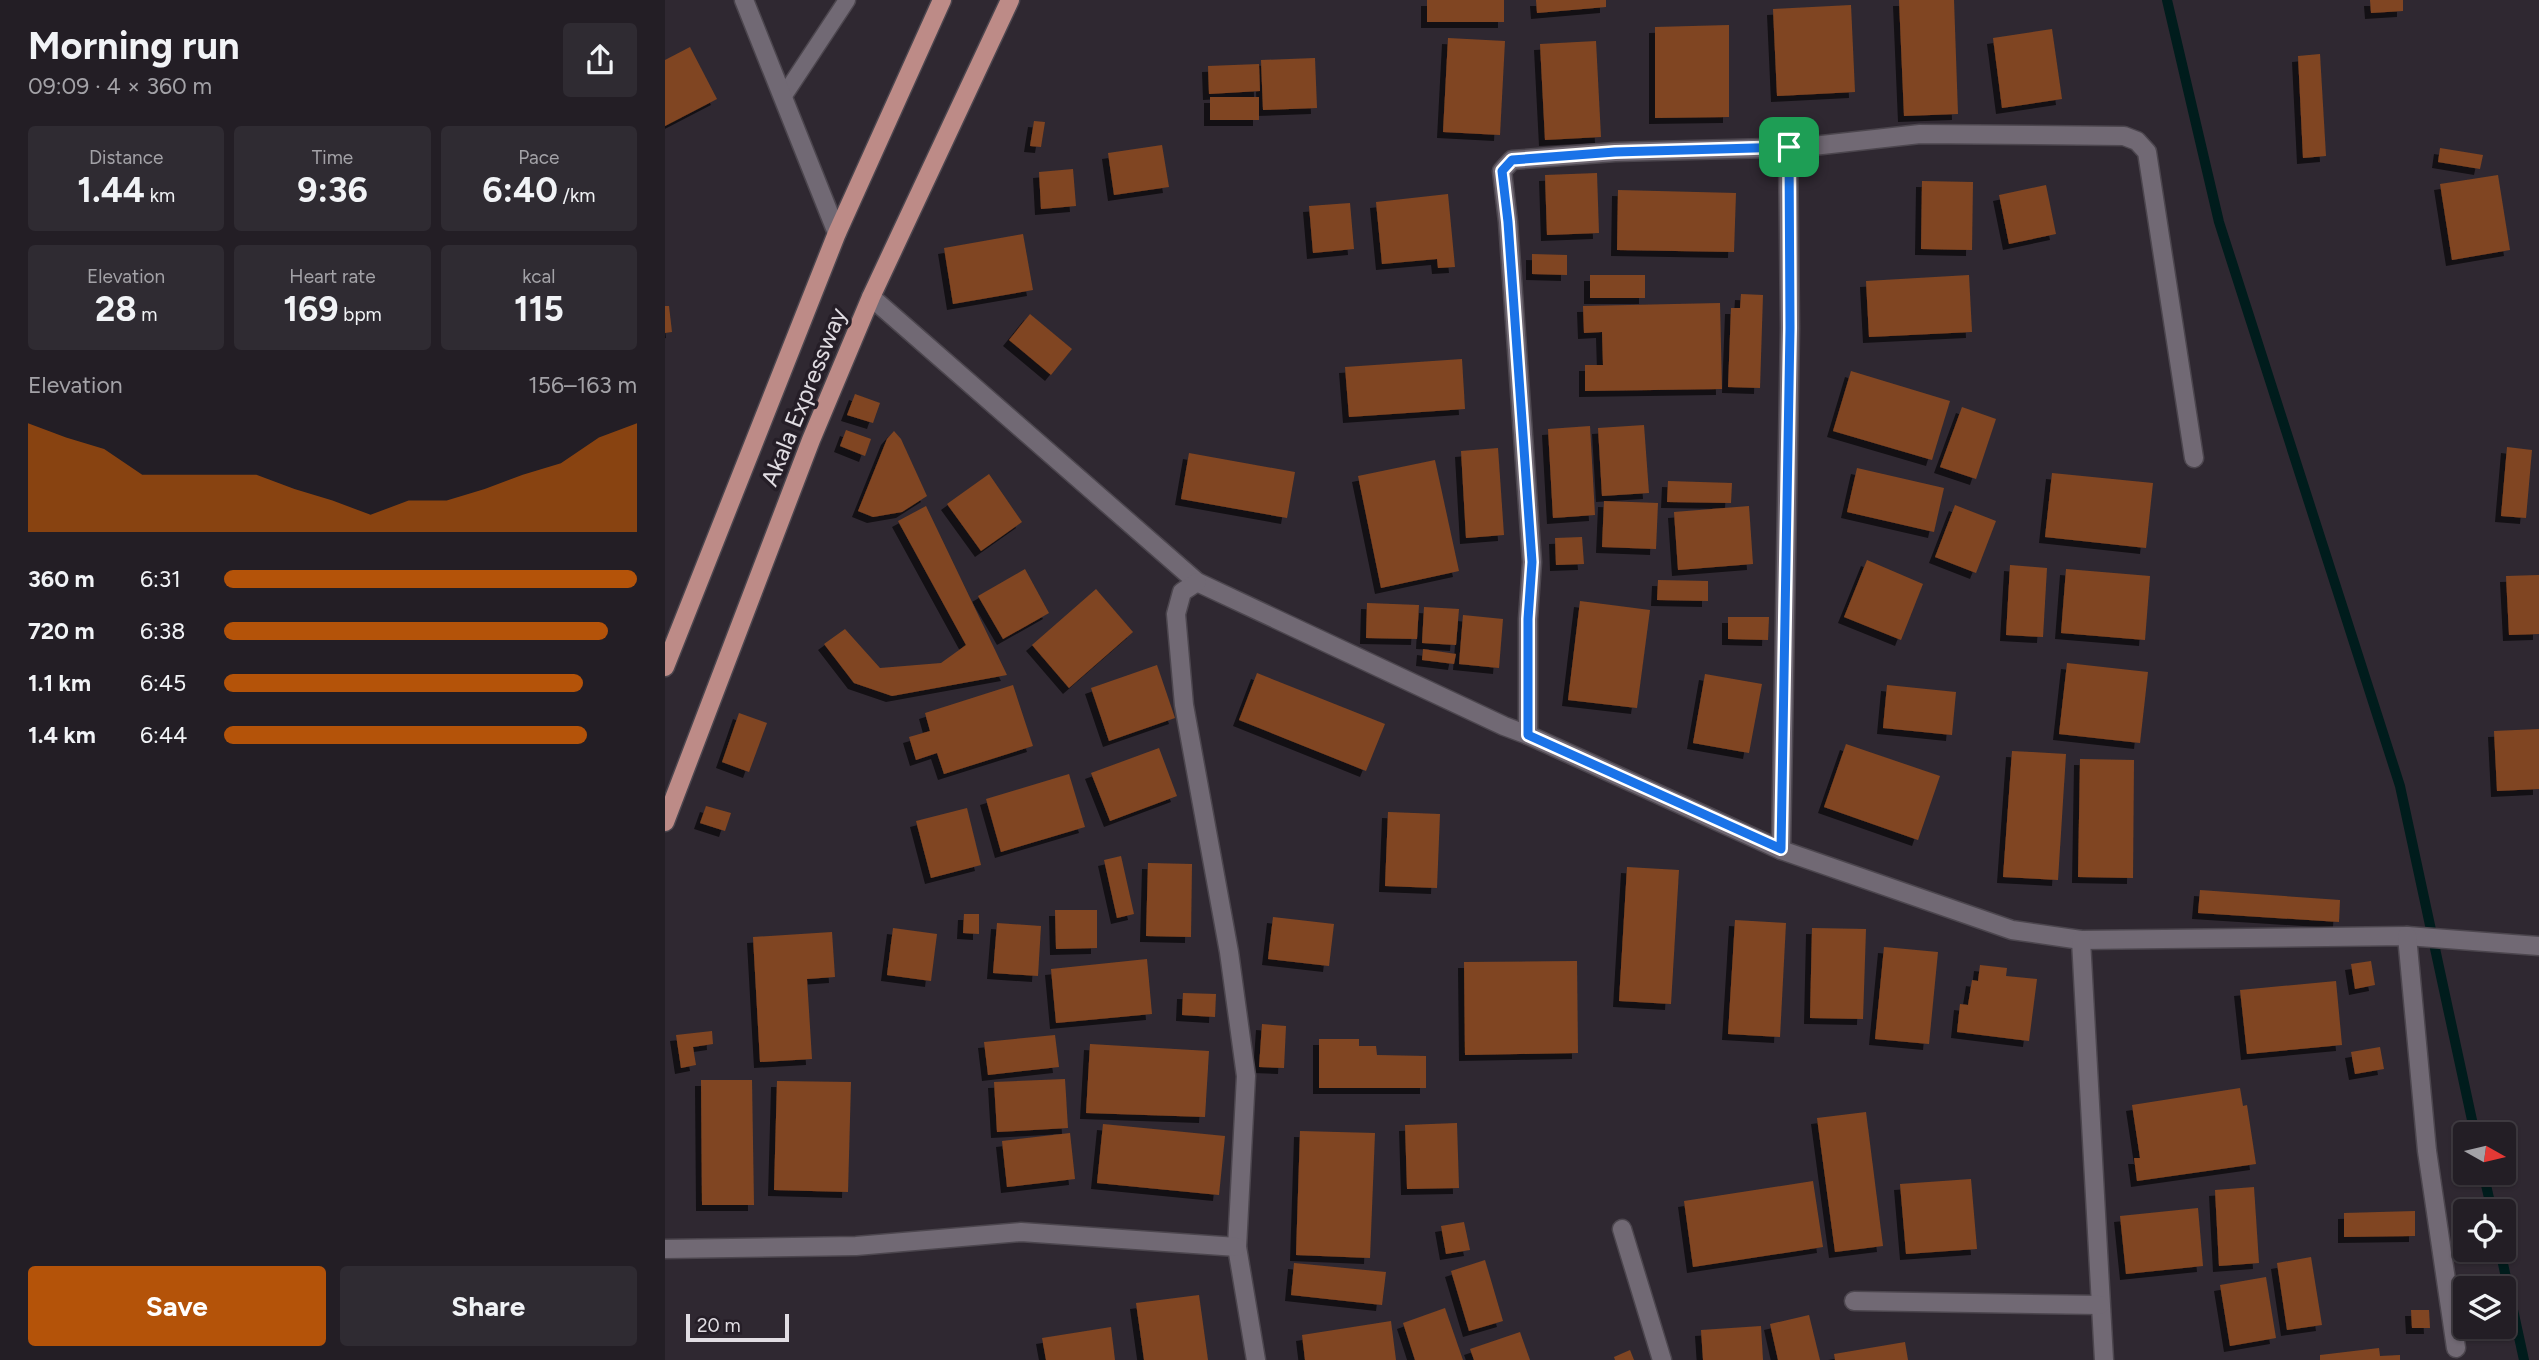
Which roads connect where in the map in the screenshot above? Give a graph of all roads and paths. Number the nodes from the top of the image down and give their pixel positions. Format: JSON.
{"nodes":[{"id":1,"x":744,"y":0,"type":"edge"},
{"id":2,"x":847,"y":0,"type":"edge"},
{"id":3,"x":942,"y":0,"type":"edge"},
{"id":4,"x":1010,"y":0,"type":"edge"},
{"id":5,"x":783,"y":97,"type":"junction"},
{"id":6,"x":1789,"y":147,"type":"junction"},
{"id":7,"x":837,"y":233,"type":"junction"},
{"id":8,"x":871,"y":297,"type":"junction"},
{"id":9,"x":2194,"y":458,"type":"dead end"},
{"id":10,"x":1197,"y":582,"type":"junction"},
{"id":11,"x":665,"y":667,"type":"edge"},
{"id":12,"x":1528,"y":735,"type":"junction"},
{"id":13,"x":665,"y":822,"type":"edge"},
{"id":14,"x":1781,"y":849,"type":"junction"},
{"id":15,"x":2407,"y":936,"type":"junction"},
{"id":16,"x":2081,"y":940,"type":"junction"},
{"id":17,"x":2539,"y":946,"type":"edge"},
{"id":18,"x":1622,"y":1230,"type":"dead end"},
{"id":19,"x":1237,"y":1247,"type":"junction"},
{"id":20,"x":665,"y":1249,"type":"edge"},
{"id":21,"x":1854,"y":1301,"type":"dead end"},
{"id":22,"x":2100,"y":1305,"type":"junction"},
{"id":23,"x":2456,"y":1348,"type":"dead end"},
{"id":24,"x":1257,"y":1360,"type":"edge"},
{"id":25,"x":1662,"y":1360,"type":"edge"},
{"id":26,"x":2104,"y":1360,"type":"edge"}],
"edges":[{"from":1,"to":5,"type":"street"},
{"from":2,"to":5,"type":"lane"},
{"from":3,"to":7,"type":"main road","name":"Akala Expressway"},
{"from":4,"to":8,"type":"main road","name":"Akala Expressway"},
{"from":5,"to":7,"type":"street"},
{"from":6,"to":9,"type":"street"},
{"from":6,"to":12,"type":"street"},
{"from":6,"to":14,"type":"street"},
{"from":7,"to":11,"type":"main road","name":"Akala Expressway"},
{"from":8,"to":10,"type":"street"},
{"from":8,"to":13,"type":"main road","name":"Akala Expressway"},
{"from":10,"to":12,"type":"street"},
{"from":10,"to":19,"type":"street"},
{"from":12,"to":14,"type":"street"},
{"from":14,"to":16,"type":"street"},
{"from":15,"to":16,"type":"street"},
{"from":15,"to":17,"type":"street"},
{"from":15,"to":23,"type":"street"},
{"from":16,"to":22,"type":"street"},
{"from":18,"to":25,"type":"street"},
{"from":19,"to":20,"type":"street"},
{"from":19,"to":24,"type":"street"},
{"from":21,"to":22,"type":"street"},
{"from":22,"to":26,"type":"street"}]}
